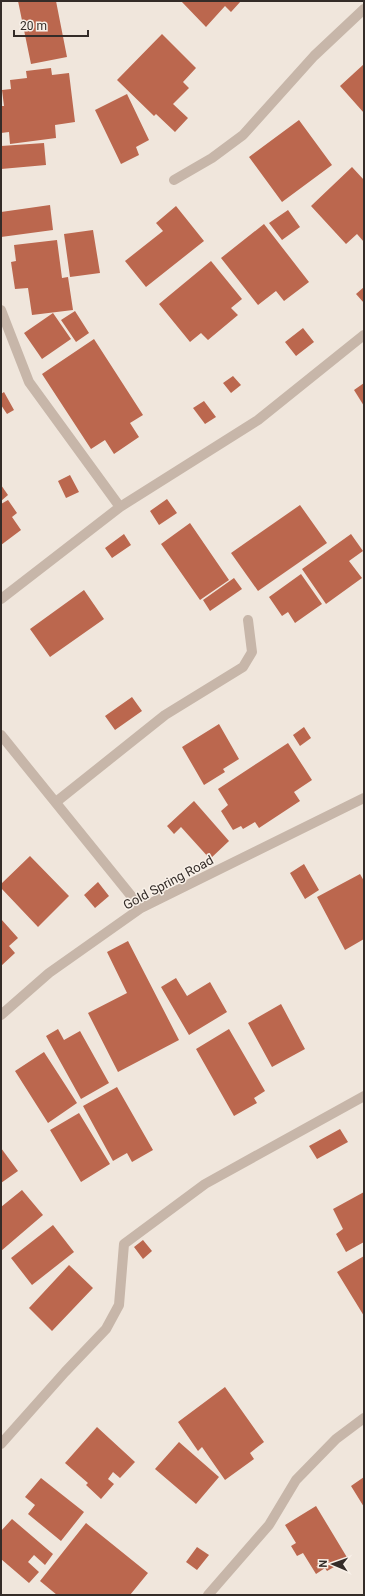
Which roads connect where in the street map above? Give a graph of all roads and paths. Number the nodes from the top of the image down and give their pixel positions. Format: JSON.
{"nodes":[{"id":1,"x":364,"y":9,"type":"edge"},
{"id":2,"x":174,"y":180,"type":"dead end"},
{"id":3,"x":1,"y":310,"type":"edge"},
{"id":4,"x":364,"y":335,"type":"edge"},
{"id":5,"x":120,"y":507,"type":"junction"},
{"id":6,"x":1,"y":598,"type":"edge"},
{"id":7,"x":248,"y":620,"type":"dead end"},
{"id":8,"x":1,"y":734,"type":"edge"},
{"id":9,"x":364,"y":798,"type":"edge"},
{"id":10,"x":56,"y":802,"type":"junction"},
{"id":11,"x":141,"y":908,"type":"junction"},
{"id":12,"x":1,"y":1015,"type":"edge"},
{"id":13,"x":364,"y":1096,"type":"edge"},
{"id":14,"x":364,"y":1418,"type":"edge"},
{"id":15,"x":1,"y":1444,"type":"edge"},
{"id":16,"x":208,"y":1595,"type":"edge"}],
"edges":[{"from":1,"to":2,"type":"street"},
{"from":3,"to":5,"type":"street"},
{"from":4,"to":5,"type":"street"},
{"from":5,"to":6,"type":"street"},
{"from":7,"to":10,"type":"street"},
{"from":8,"to":10,"type":"street"},
{"from":9,"to":11,"type":"street","name":"Gold Spring Road"},
{"from":10,"to":11,"type":"street"},
{"from":11,"to":12,"type":"street","name":"Gold Spring Road"},
{"from":13,"to":15,"type":"street"},
{"from":14,"to":16,"type":"street"}]}
